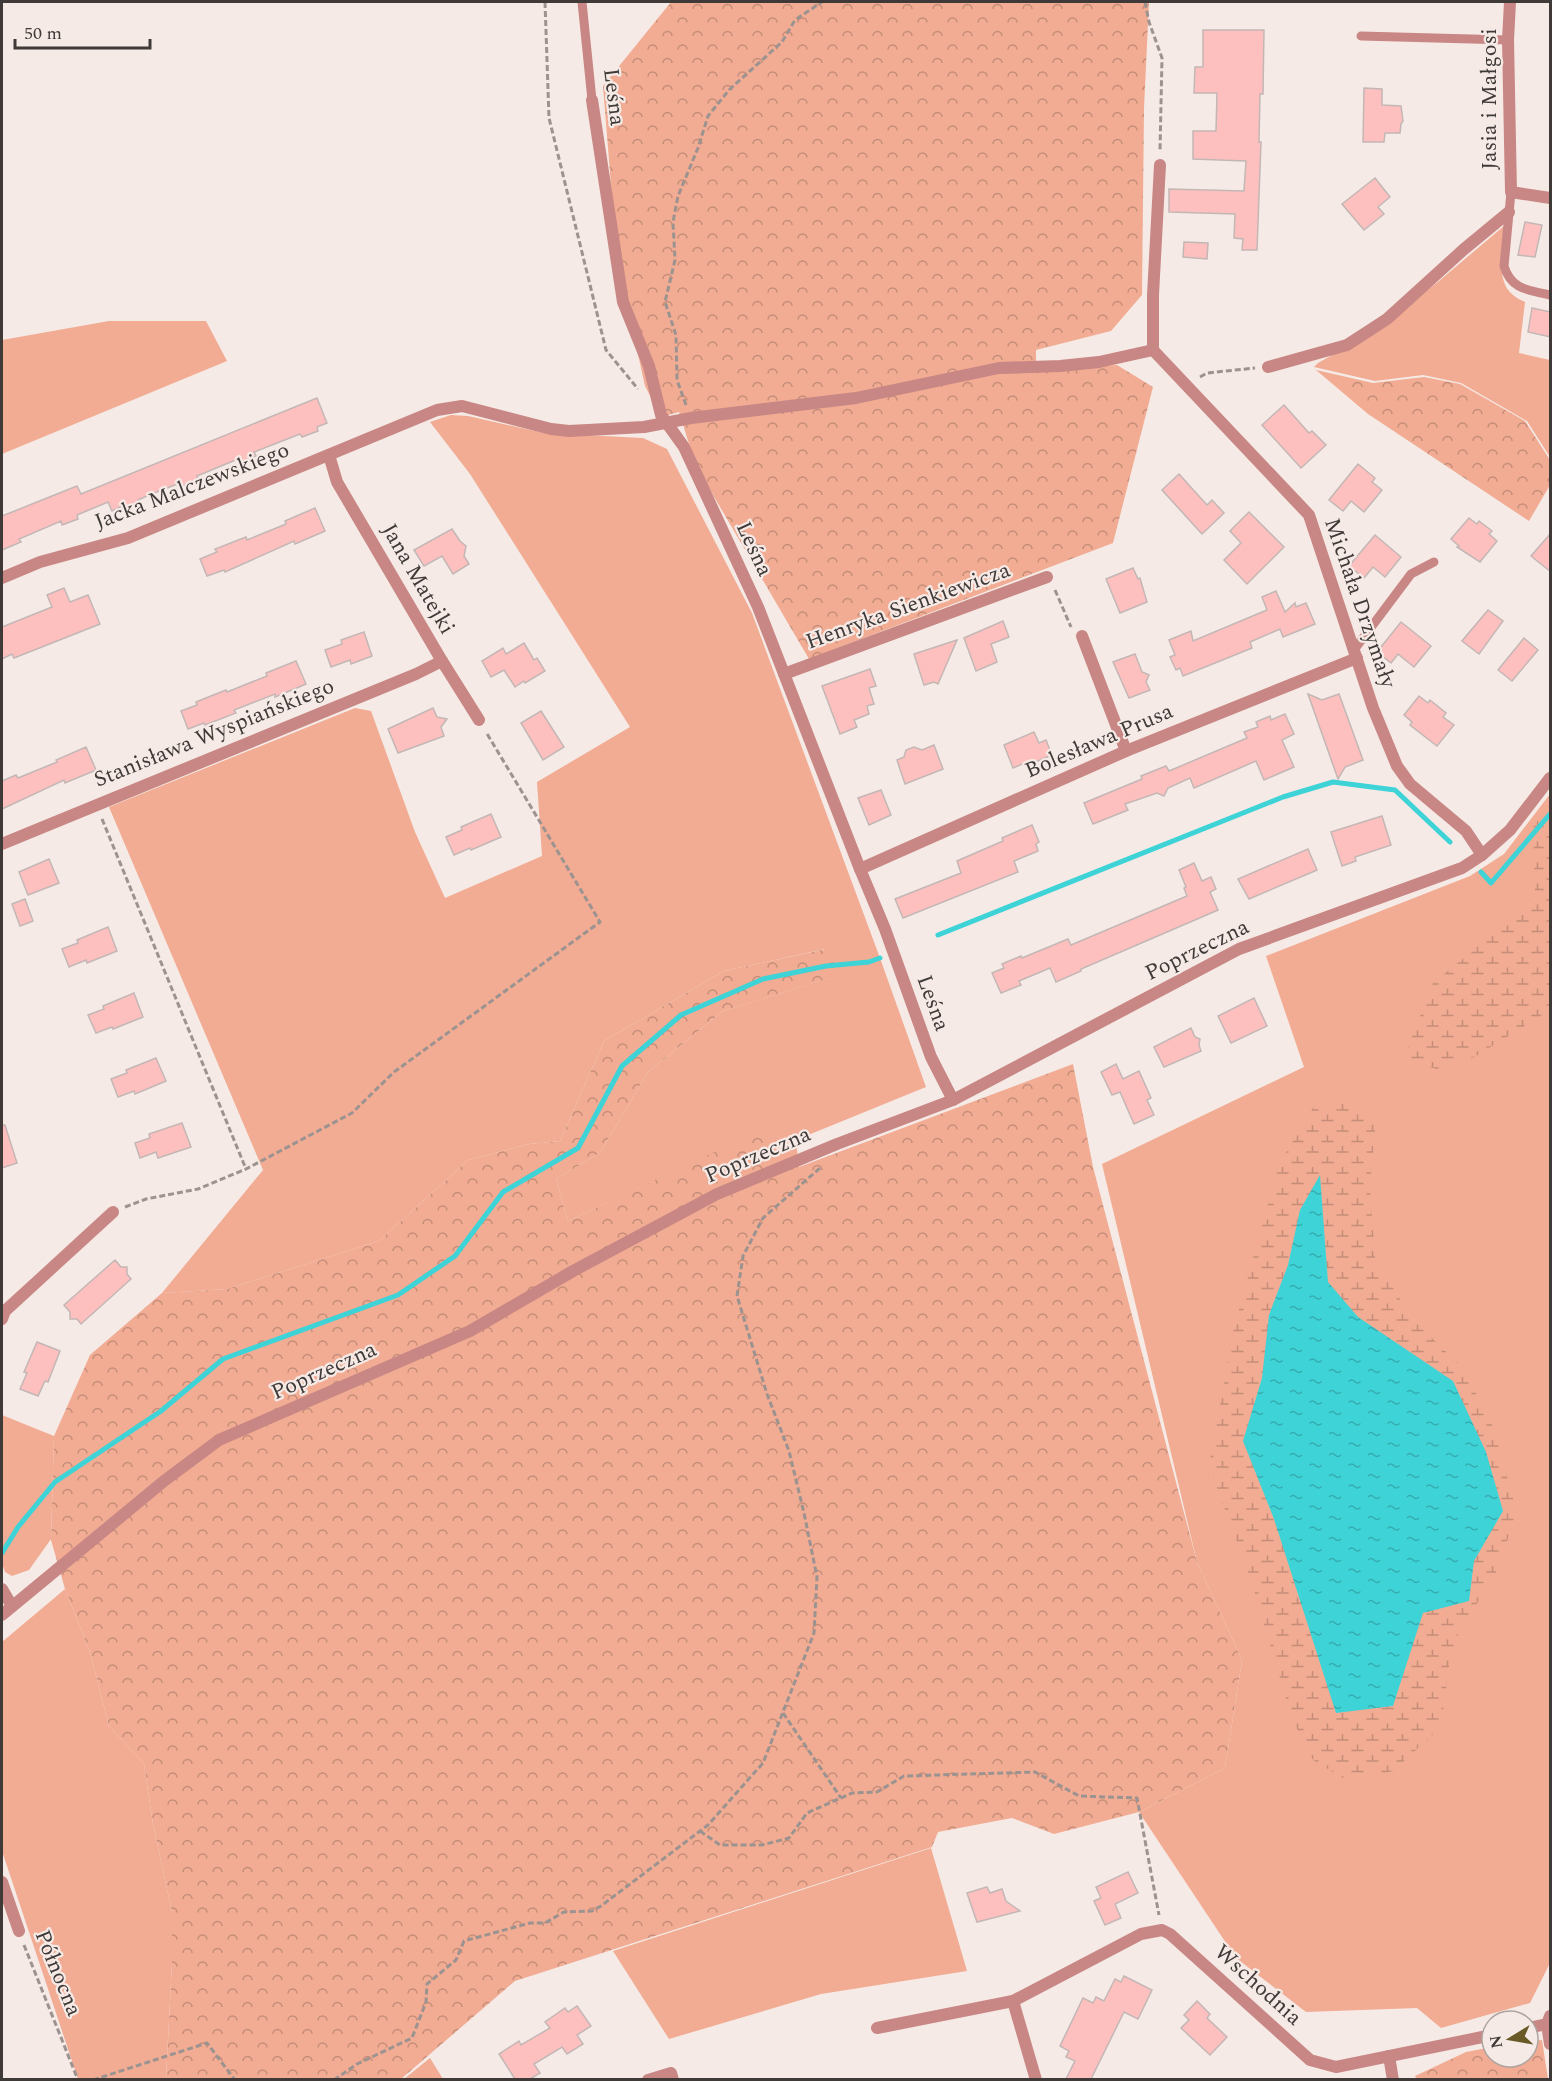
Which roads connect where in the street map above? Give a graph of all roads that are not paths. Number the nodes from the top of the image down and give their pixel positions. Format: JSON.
{"nodes":[{"id":1,"x":582,"y":2,"type":"edge"},
{"id":2,"x":1510,"y":2,"type":"edge"},
{"id":3,"x":1361,"y":36,"type":"dead end"},
{"id":4,"x":1508,"y":40,"type":"junction"},
{"id":5,"x":592,"y":100,"type":"joint"},
{"id":6,"x":1160,"y":165,"type":"road end"},
{"id":7,"x":1511,"y":192,"type":"junction"},
{"id":8,"x":1551,"y":198,"type":"edge"},
{"id":9,"x":1509,"y":212,"type":"junction"},
{"id":10,"x":1551,"y":295,"type":"edge"},
{"id":11,"x":1153,"y":350,"type":"junction"},
{"id":12,"x":1268,"y":367,"type":"road end"},
{"id":13,"x":665,"y":423,"type":"junction"},
{"id":14,"x":329,"y":455,"type":"junction"},
{"id":15,"x":1434,"y":562,"type":"dead end"},
{"id":16,"x":1047,"y":577,"type":"road end"},
{"id":17,"x":2,"y":578,"type":"edge"},
{"id":18,"x":1082,"y":636,"type":"road end"},
{"id":19,"x":1355,"y":654,"type":"junction"},
{"id":20,"x":442,"y":661,"type":"junction"},
{"id":21,"x":784,"y":674,"type":"junction"},
{"id":22,"x":479,"y":720,"type":"road end"},
{"id":23,"x":1126,"y":751,"type":"junction"},
{"id":24,"x":1551,"y":778,"type":"edge"},
{"id":25,"x":2,"y":844,"type":"edge"},
{"id":26,"x":1482,"y":855,"type":"junction"},
{"id":27,"x":860,"y":869,"type":"junction"},
{"id":28,"x":952,"y":1100,"type":"junction"},
{"id":29,"x":113,"y":1212,"type":"road end"},
{"id":30,"x":3,"y":1310,"type":"edge"},
{"id":31,"x":2,"y":1589,"type":"edge"},
{"id":32,"x":12,"y":1606,"type":"junction"},
{"id":33,"x":2,"y":1615,"type":"edge"},
{"id":34,"x":2,"y":1882,"type":"edge"},
{"id":35,"x":19,"y":1931,"type":"road end"},
{"id":36,"x":1013,"y":2001,"type":"junction"},
{"id":37,"x":1549,"y":2020,"type":"edge"},
{"id":38,"x":877,"y":2028,"type":"dead end"},
{"id":39,"x":1480,"y":2037,"type":"edge"},
{"id":40,"x":1551,"y":2044,"type":"edge"},
{"id":41,"x":1389,"y":2056,"type":"junction"},
{"id":42,"x":672,"y":2076,"type":"edge"},
{"id":43,"x":648,"y":2079,"type":"edge"},
{"id":44,"x":1036,"y":2079,"type":"edge"},
{"id":45,"x":1393,"y":2079,"type":"edge"}],
"edges":[{"from":1,"to":5,"type":"lane","name":"Leśna"},
{"from":2,"to":4,"type":"street","name":"Jasia i Małgosi"},
{"from":3,"to":4,"type":"lane"},
{"from":4,"to":7,"type":"street","name":"Jasia i Małgosi"},
{"from":5,"to":13,"type":"street","name":"Leśna"},
{"from":6,"to":11,"type":"street"},
{"from":7,"to":8,"type":"street","name":"Jasia i Małgosi"},
{"from":7,"to":9,"type":"lane"},
{"from":9,"to":10,"type":"lane"},
{"from":9,"to":12,"type":"street"},
{"from":11,"to":13,"type":"street","name":"Jacka Malczewskiego"},
{"from":11,"to":19,"type":"street","name":"Michała Drzymały"},
{"from":13,"to":14,"type":"street","name":"Jacka Malczewskiego"},
{"from":13,"to":21,"type":"street","name":"Leśna"},
{"from":14,"to":17,"type":"street","name":"Jacka Malczewskiego"},
{"from":14,"to":20,"type":"street","name":"Jana Matejki"},
{"from":15,"to":19,"type":"lane"},
{"from":16,"to":21,"type":"street","name":"Henryka Sienkiewicza"},
{"from":18,"to":23,"type":"street"},
{"from":19,"to":23,"type":"street","name":"Bolesława Prusa"},
{"from":19,"to":26,"type":"street","name":"Michała Drzymały"},
{"from":20,"to":22,"type":"street","name":"Jana Matejki"},
{"from":20,"to":25,"type":"street","name":"Stanisława Wyspiańskiego"},
{"from":21,"to":27,"type":"street","name":"Leśna"},
{"from":23,"to":27,"type":"street","name":"Bolesława Prusa"},
{"from":24,"to":26,"type":"street","name":"Poprzeczna"},
{"from":26,"to":28,"type":"street","name":"Poprzeczna"},
{"from":27,"to":28,"type":"street","name":"Leśna"},
{"from":28,"to":32,"type":"street","name":"Poprzeczna"},
{"from":29,"to":30,"type":"street"},
{"from":31,"to":32,"type":"street"},
{"from":32,"to":33,"type":"street","name":"Poprzeczna"},
{"from":34,"to":35,"type":"street","name":"Północna"},
{"from":36,"to":38,"type":"street"},
{"from":36,"to":41,"type":"street","name":"Wschodnia"},
{"from":36,"to":44,"type":"street"},
{"from":37,"to":40,"type":"street"},
{"from":39,"to":41,"type":"street","name":"Wschodnia"},
{"from":41,"to":45,"type":"street"},
{"from":42,"to":43,"type":"street"}]}
